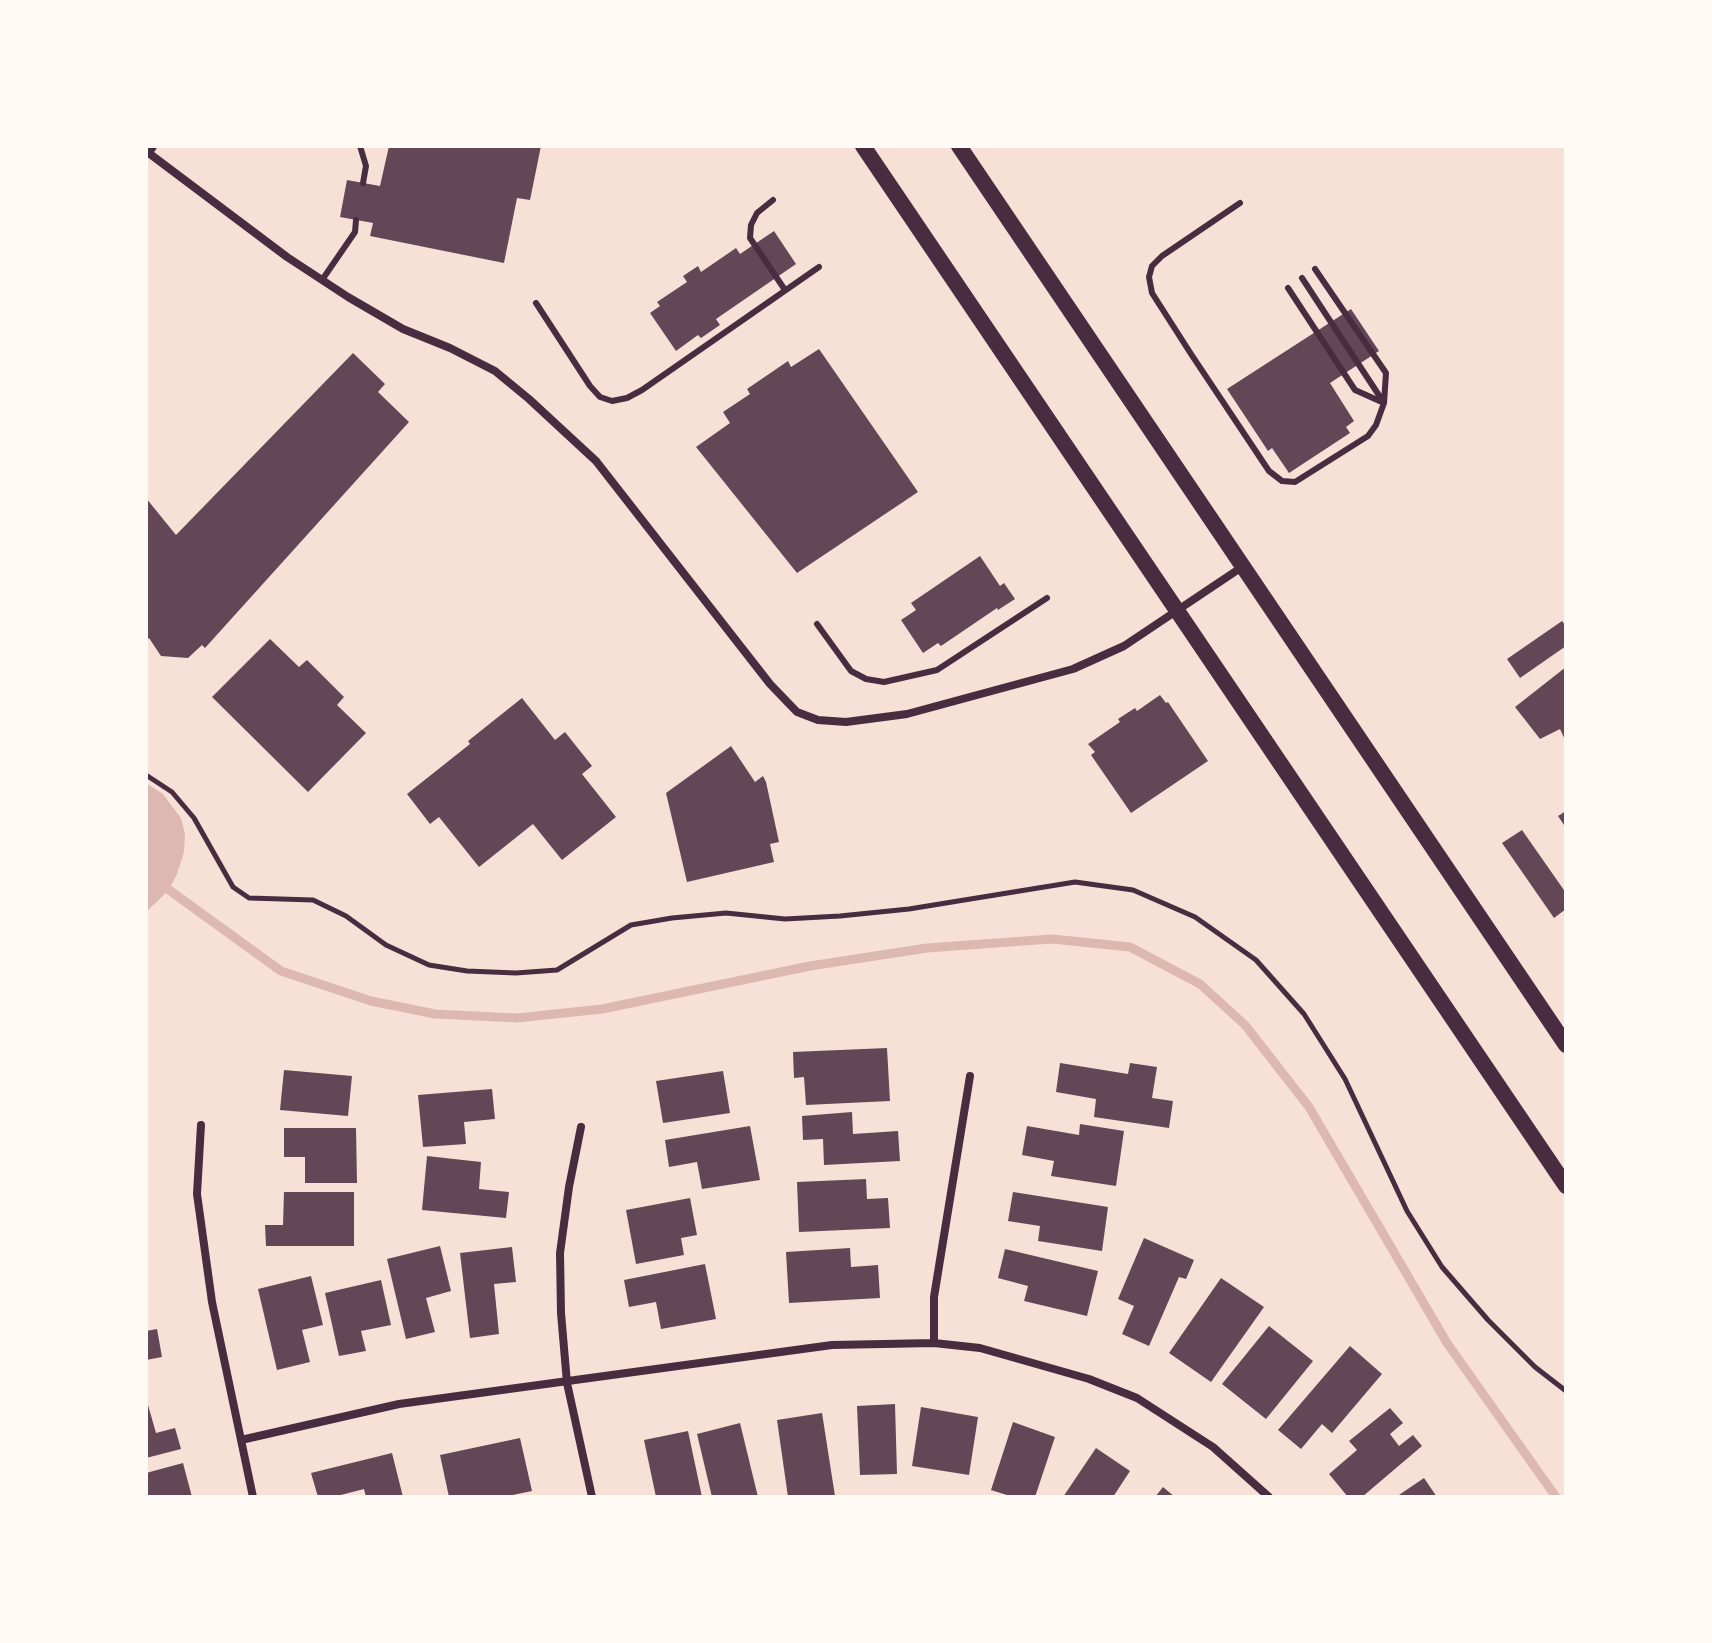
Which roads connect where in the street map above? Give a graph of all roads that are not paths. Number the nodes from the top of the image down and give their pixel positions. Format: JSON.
{"nodes":[{"id":1,"x":360,"y":146,"type":"edge"},
{"id":2,"x":863,"y":146,"type":"edge"},
{"id":3,"x":959,"y":146,"type":"edge"},
{"id":4,"x":147,"y":149,"type":"edge"},
{"id":5,"x":363,"y":183,"type":"dead end"},
{"id":6,"x":773,"y":200,"type":"dead end"},
{"id":7,"x":1240,"y":203,"type":"dead end"},
{"id":8,"x":356,"y":220,"type":"dead end"},
{"id":9,"x":819,"y":267,"type":"dead end"},
{"id":10,"x":1315,"y":269,"type":"dead end"},
{"id":11,"x":1302,"y":278,"type":"dead end"},
{"id":12,"x":322,"y":280,"type":"junction"},
{"id":13,"x":1288,"y":288,"type":"dead end"},
{"id":14,"x":785,"y":290,"type":"junction"},
{"id":15,"x":536,"y":303,"type":"dead end"},
{"id":16,"x":1384,"y":403,"type":"junction"},
{"id":17,"x":1242,"y":567,"type":"junction"},
{"id":18,"x":1047,"y":598,"type":"dead end"},
{"id":19,"x":1176,"y":610,"type":"junction"},
{"id":20,"x":817,"y":624,"type":"dead end"},
{"id":21,"x":1566,"y":1045,"type":"edge"},
{"id":22,"x":970,"y":1076,"type":"dead end"},
{"id":23,"x":201,"y":1125,"type":"dead end"},
{"id":24,"x":581,"y":1127,"type":"dead end"},
{"id":25,"x":1563,"y":1177,"type":"edge"},
{"id":26,"x":934,"y":1343,"type":"junction"},
{"id":27,"x":567,"y":1383,"type":"junction"},
{"id":28,"x":241,"y":1440,"type":"junction"},
{"id":29,"x":253,"y":1497,"type":"edge"},
{"id":30,"x":592,"y":1497,"type":"edge"},
{"id":31,"x":1269,"y":1497,"type":"edge"}],
"edges":[{"from":1,"to":5,"type":"lane"},
{"from":2,"to":19,"type":"main road"},
{"from":3,"to":17,"type":"main road"},
{"from":4,"to":12,"type":"street"},
{"from":6,"to":14,"type":"lane"},
{"from":7,"to":16,"type":"lane"},
{"from":8,"to":12,"type":"lane"},
{"from":9,"to":14,"type":"lane"},
{"from":10,"to":16,"type":"lane"},
{"from":11,"to":16,"type":"lane"},
{"from":12,"to":19,"type":"street"},
{"from":13,"to":16,"type":"lane"},
{"from":14,"to":15,"type":"lane"},
{"from":17,"to":19,"type":"street"},
{"from":17,"to":21,"type":"main road"},
{"from":18,"to":20,"type":"lane"},
{"from":19,"to":25,"type":"main road"},
{"from":22,"to":26,"type":"street"},
{"from":23,"to":28,"type":"street"},
{"from":24,"to":27,"type":"street"},
{"from":26,"to":27,"type":"street"},
{"from":26,"to":31,"type":"street"},
{"from":27,"to":28,"type":"street"},
{"from":27,"to":30,"type":"street"},
{"from":28,"to":29,"type":"street"}]}
